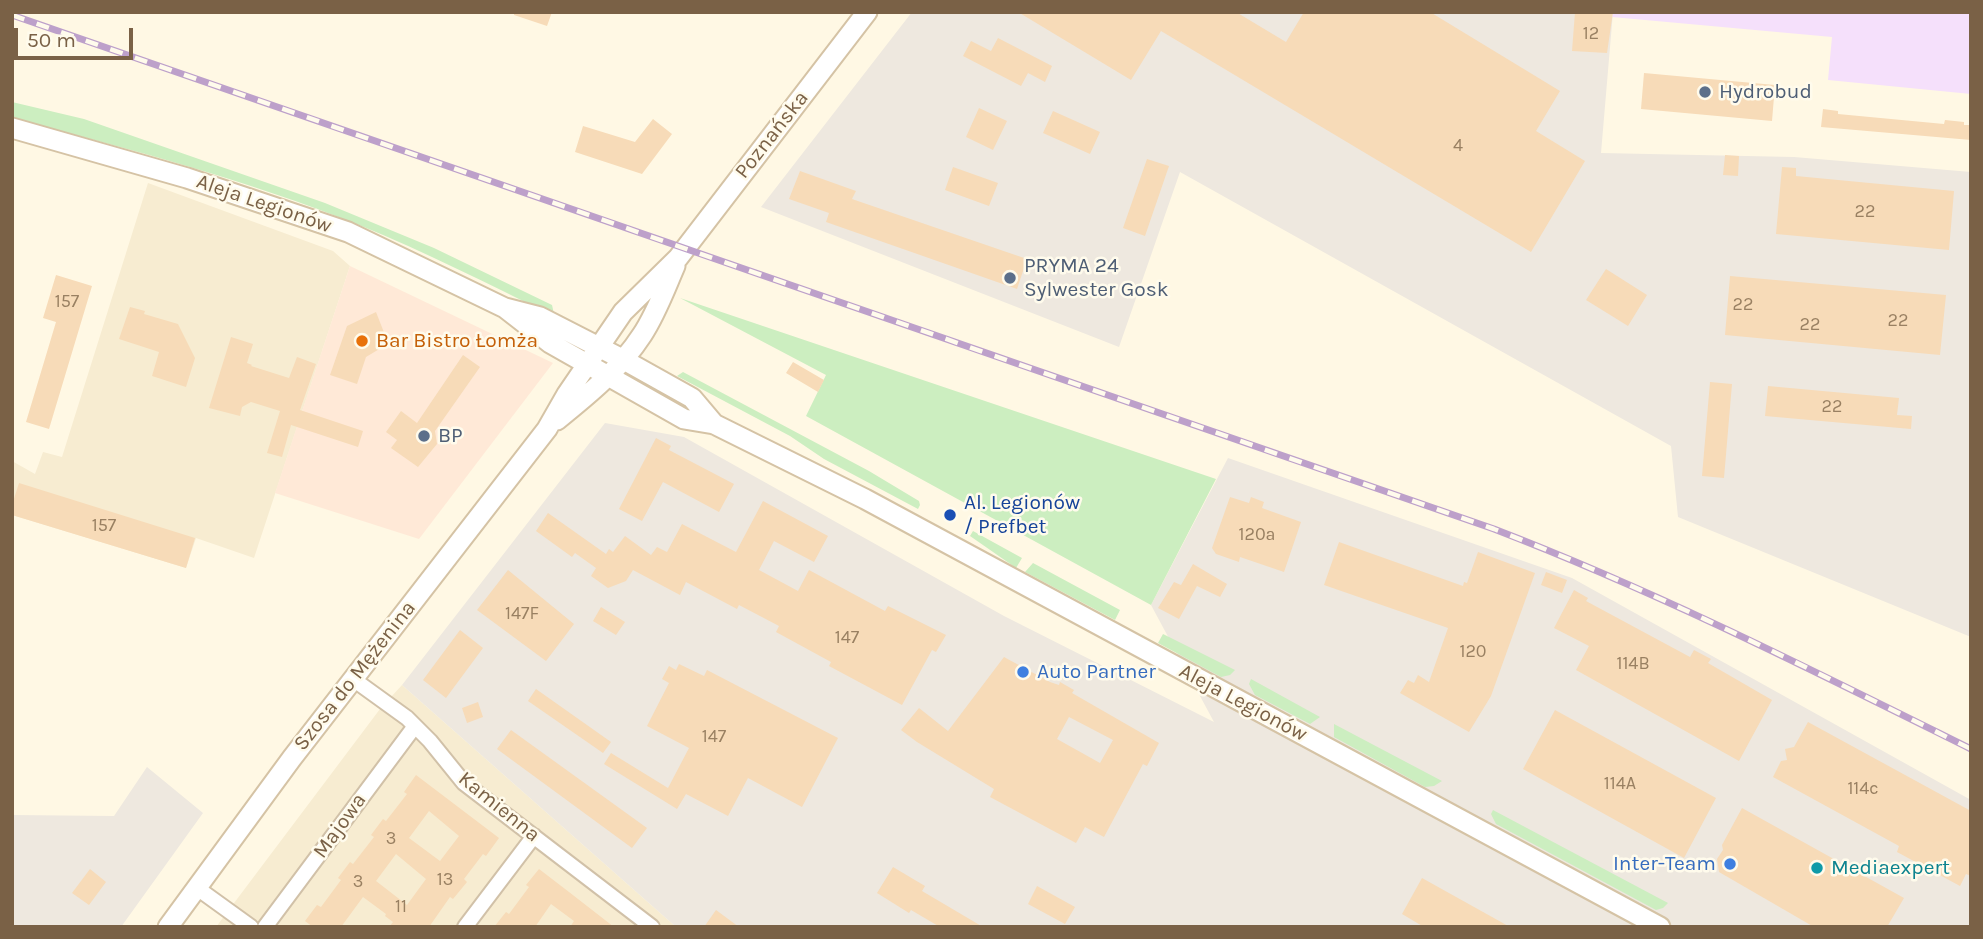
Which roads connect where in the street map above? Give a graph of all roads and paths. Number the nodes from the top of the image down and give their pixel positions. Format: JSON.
{"nodes":[{"id":1,"x":867,"y":12,"type":"edge"},
{"id":2,"x":12,"y":128,"type":"edge"},
{"id":3,"x":678,"y":258,"type":"junction"},
{"id":4,"x":594,"y":356,"type":"junction"},
{"id":5,"x":624,"y":360,"type":"junction"},
{"id":6,"x":609,"y":375,"type":"junction"},
{"id":7,"x":714,"y":424,"type":"junction"},
{"id":8,"x":547,"y":429,"type":"junction"},
{"id":9,"x":352,"y":679,"type":"junction"},
{"id":10,"x":415,"y":726,"type":"junction"},
{"id":11,"x":534,"y":836,"type":"junction"},
{"id":12,"x":197,"y":888,"type":"junction"},
{"id":13,"x":168,"y":927,"type":"edge"},
{"id":14,"x":251,"y":927,"type":"edge"},
{"id":15,"x":265,"y":927,"type":"edge"},
{"id":16,"x":465,"y":927,"type":"edge"},
{"id":17,"x":653,"y":927,"type":"edge"},
{"id":18,"x":1660,"y":927,"type":"edge"}],
"edges":[{"from":1,"to":3,"type":"main road","name":"Poznańska"},
{"from":2,"to":4,"type":"main road","name":"Aleja Legionów"},
{"from":3,"to":4,"type":"main road","name":"Poznańska"},
{"from":3,"to":5,"type":"main road","name":"Poznańska"},
{"from":4,"to":5,"type":"main road","name":"Aleja Legionów"},
{"from":4,"to":6,"type":"main road","name":"Aleja Legionów"},
{"from":4,"to":8,"type":"main road","name":"Szosa do Mężenina"},
{"from":5,"to":6,"type":"main road","name":"Szosa do Mężenina"},
{"from":5,"to":7,"type":"main road","name":"Aleja Legionów"},
{"from":6,"to":7,"type":"main road","name":"Aleja Legionów"},
{"from":6,"to":8,"type":"main road","name":"Szosa do Mężenina"},
{"from":7,"to":18,"type":"main road","name":"Aleja Legionów"},
{"from":8,"to":9,"type":"main road","name":"Szosa do Mężenina"},
{"from":9,"to":10,"type":"street","name":"Kamienna"},
{"from":9,"to":12,"type":"main road","name":"Szosa do Mężenina"},
{"from":10,"to":11,"type":"street","name":"Kamienna"},
{"from":10,"to":15,"type":"street","name":"Majowa"},
{"from":11,"to":16,"type":"street"},
{"from":11,"to":17,"type":"street","name":"Kamienna"},
{"from":12,"to":13,"type":"main road","name":"Szosa do Mężenina"},
{"from":12,"to":14,"type":"street"}]}
